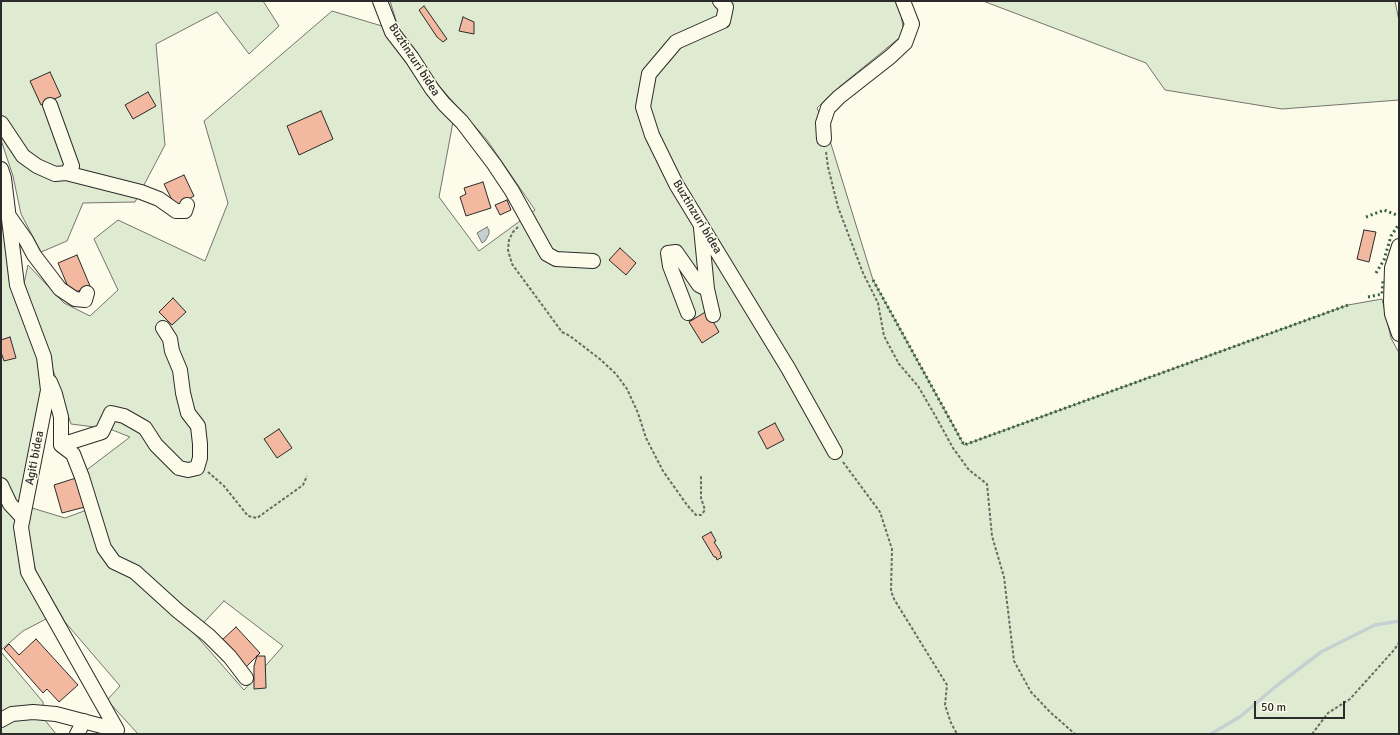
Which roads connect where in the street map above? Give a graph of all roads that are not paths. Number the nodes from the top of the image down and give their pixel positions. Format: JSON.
{"nodes":[{"id":1,"x":380,"y":1,"type":"edge"},
{"id":2,"x":720,"y":1,"type":"edge"},
{"id":3,"x":903,"y":1,"type":"edge"},
{"id":4,"x":50,"y":105,"type":"dead end"},
{"id":5,"x":1,"y":123,"type":"edge"},
{"id":6,"x":824,"y":139,"type":"road end"},
{"id":7,"x":1,"y":169,"type":"edge"},
{"id":8,"x":66,"y":173,"type":"junction"},
{"id":9,"x":187,"y":205,"type":"dead end"},
{"id":10,"x":8,"y":216,"type":"junction"},
{"id":11,"x":700,"y":223,"type":"junction"},
{"id":12,"x":1399,"y":246,"type":"edge"},
{"id":13,"x":593,"y":261,"type":"dead end"},
{"id":14,"x":707,"y":289,"type":"junction"},
{"id":15,"x":87,"y":293,"type":"dead end"},
{"id":16,"x":688,"y":313,"type":"dead end"},
{"id":17,"x":713,"y":315,"type":"dead end"},
{"id":18,"x":163,"y":328,"type":"dead end"},
{"id":19,"x":1399,"y":334,"type":"edge"},
{"id":20,"x":46,"y":370,"type":"junction"},
{"id":21,"x":61,"y":445,"type":"junction"},
{"id":22,"x":835,"y":452,"type":"road end"},
{"id":23,"x":1,"y":485,"type":"edge"},
{"id":24,"x":23,"y":518,"type":"junction"},
{"id":25,"x":246,"y":678,"type":"dead end"},
{"id":26,"x":1,"y":720,"type":"edge"},
{"id":27,"x":84,"y":721,"type":"junction"},
{"id":28,"x":77,"y":734,"type":"edge"}],
"edges":[{"from":1,"to":13,"type":"street","name":"Buztinzuri bidea"},
{"from":2,"to":11,"type":"street","name":"Buztinzuri bidea"},
{"from":3,"to":6,"type":"street"},
{"from":4,"to":8,"type":"street"},
{"from":5,"to":8,"type":"street"},
{"from":7,"to":10,"type":"street","name":"Agiti bidea"},
{"from":8,"to":9,"type":"street"},
{"from":10,"to":15,"type":"street"},
{"from":10,"to":20,"type":"street","name":"Agiti bidea"},
{"from":11,"to":14,"type":"street"},
{"from":11,"to":22,"type":"street","name":"Buztinzuri bidea"},
{"from":12,"to":19,"type":"street"},
{"from":14,"to":16,"type":"street"},
{"from":14,"to":17,"type":"street"},
{"from":18,"to":21,"type":"street"},
{"from":20,"to":21,"type":"street"},
{"from":20,"to":24,"type":"street","name":"Agiti bidea"},
{"from":21,"to":25,"type":"street"},
{"from":23,"to":24,"type":"street"},
{"from":24,"to":27,"type":"street","name":"Agiti bidea"},
{"from":26,"to":27,"type":"street"},
{"from":27,"to":28,"type":"street"}]}
